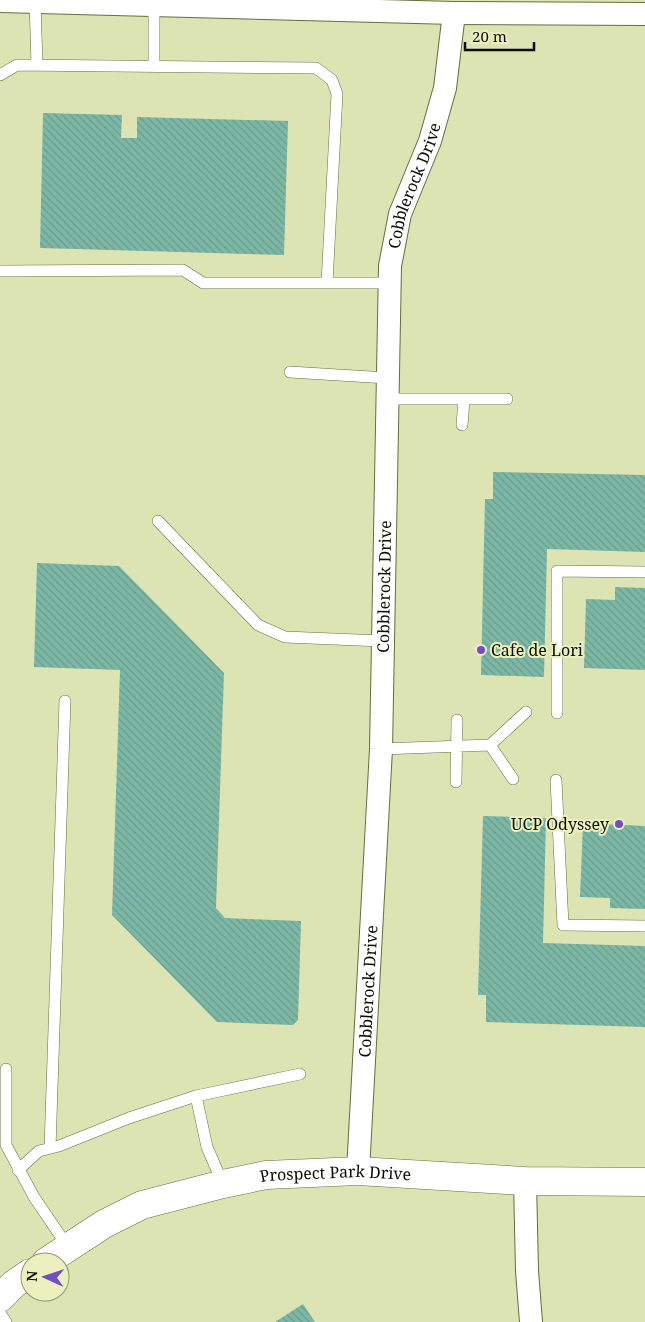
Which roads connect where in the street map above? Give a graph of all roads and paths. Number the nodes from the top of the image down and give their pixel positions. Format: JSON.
{"nodes":[{"id":1,"x":0,"y":1,"type":"edge"},
{"id":2,"x":34,"y":2,"type":"junction"},
{"id":3,"x":254,"y":4,"type":"edge"},
{"id":4,"x":154,"y":5,"type":"junction"},
{"id":5,"x":413,"y":6,"type":"edge"},
{"id":6,"x":561,"y":7,"type":"edge"},
{"id":7,"x":454,"y":13,"type":"junction"},
{"id":8,"x":645,"y":14,"type":"edge"},
{"id":9,"x":37,"y":65,"type":"junction"},
{"id":10,"x":154,"y":66,"type":"junction"},
{"id":11,"x":0,"y":75,"type":"edge"},
{"id":12,"x":0,"y":270,"type":"edge"},
{"id":13,"x":327,"y":283,"type":"junction"},
{"id":14,"x":388,"y":283,"type":"junction"},
{"id":15,"x":290,"y":372,"type":"dead end"},
{"id":16,"x":386,"y":388,"type":"junction"},
{"id":17,"x":464,"y":400,"type":"junction"},
{"id":18,"x":507,"y":400,"type":"dead end"},
{"id":19,"x":462,"y":425,"type":"dead end"},
{"id":20,"x":158,"y":521,"type":"dead end"},
{"id":21,"x":645,"y":572,"type":"edge"},
{"id":22,"x":382,"y":641,"type":"junction"},
{"id":23,"x":65,"y":701,"type":"dead end"},
{"id":24,"x":526,"y":712,"type":"dead end"},
{"id":25,"x":557,"y":713,"type":"dead end"},
{"id":26,"x":456,"y":720,"type":"dead end"},
{"id":27,"x":490,"y":745,"type":"junction"},
{"id":28,"x":456,"y":746,"type":"junction"},
{"id":29,"x":380,"y":749,"type":"junction"},
{"id":30,"x":513,"y":778,"type":"dead end"},
{"id":31,"x":556,"y":780,"type":"dead end"},
{"id":32,"x":456,"y":782,"type":"dead end"},
{"id":33,"x":645,"y":926,"type":"edge"},
{"id":34,"x":6,"y":1069,"type":"dead end"},
{"id":35,"x":300,"y":1074,"type":"dead end"},
{"id":36,"x":196,"y":1096,"type":"junction"},
{"id":37,"x":50,"y":1148,"type":"junction"},
{"id":38,"x":18,"y":1170,"type":"junction"},
{"id":39,"x":358,"y":1171,"type":"junction"},
{"id":40,"x":525,"y":1181,"type":"junction"},
{"id":41,"x":645,"y":1182,"type":"edge"},
{"id":42,"x":223,"y":1184,"type":"junction"},
{"id":43,"x":68,"y":1247,"type":"junction"},
{"id":44,"x":61,"y":1252,"type":"edge"},
{"id":45,"x":20,"y":1280,"type":"edge"},
{"id":46,"x":0,"y":1298,"type":"edge"},
{"id":47,"x":0,"y":1313,"type":"edge"},
{"id":48,"x":6,"y":1322,"type":"edge"},
{"id":49,"x":531,"y":1322,"type":"edge"}],
"edges":[{"from":1,"to":2,"type":"street"},
{"from":2,"to":4,"type":"street"},
{"from":2,"to":9,"type":"lane"},
{"from":3,"to":4,"type":"street"},
{"from":3,"to":5,"type":"street"},
{"from":4,"to":10,"type":"lane"},
{"from":5,"to":7,"type":"street"},
{"from":6,"to":7,"type":"street"},
{"from":6,"to":8,"type":"street"},
{"from":7,"to":14,"type":"street","name":"Cobblerock Drive"},
{"from":9,"to":10,"type":"lane"},
{"from":9,"to":11,"type":"lane"},
{"from":10,"to":13,"type":"lane"},
{"from":12,"to":13,"type":"lane"},
{"from":13,"to":14,"type":"lane"},
{"from":14,"to":16,"type":"street","name":"Cobblerock Drive"},
{"from":15,"to":16,"type":"lane"},
{"from":16,"to":17,"type":"lane"},
{"from":16,"to":22,"type":"street","name":"Cobblerock Drive"},
{"from":17,"to":18,"type":"lane"},
{"from":17,"to":19,"type":"lane"},
{"from":20,"to":22,"type":"lane"},
{"from":21,"to":25,"type":"lane"},
{"from":22,"to":29,"type":"street","name":"Cobblerock Drive"},
{"from":23,"to":37,"type":"lane"},
{"from":24,"to":27,"type":"lane"},
{"from":26,"to":28,"type":"lane"},
{"from":27,"to":28,"type":"lane"},
{"from":27,"to":30,"type":"lane"},
{"from":28,"to":29,"type":"lane"},
{"from":28,"to":32,"type":"lane"},
{"from":29,"to":39,"type":"street","name":"Cobblerock Drive"},
{"from":31,"to":33,"type":"lane"},
{"from":34,"to":38,"type":"lane"},
{"from":35,"to":36,"type":"lane"},
{"from":36,"to":37,"type":"lane"},
{"from":36,"to":42,"type":"lane"},
{"from":37,"to":38,"type":"lane"},
{"from":38,"to":43,"type":"lane"},
{"from":39,"to":40,"type":"street","name":"Prospect Park Drive"},
{"from":39,"to":42,"type":"street","name":"Prospect Park Drive"},
{"from":40,"to":41,"type":"street","name":"Prospect Park Drive"},
{"from":40,"to":49,"type":"street"},
{"from":42,"to":43,"type":"street","name":"Prospect Park Drive"},
{"from":43,"to":44,"type":"street","name":"Prospect Park Drive"},
{"from":45,"to":46,"type":"street"},
{"from":47,"to":48,"type":"lane"}]}
